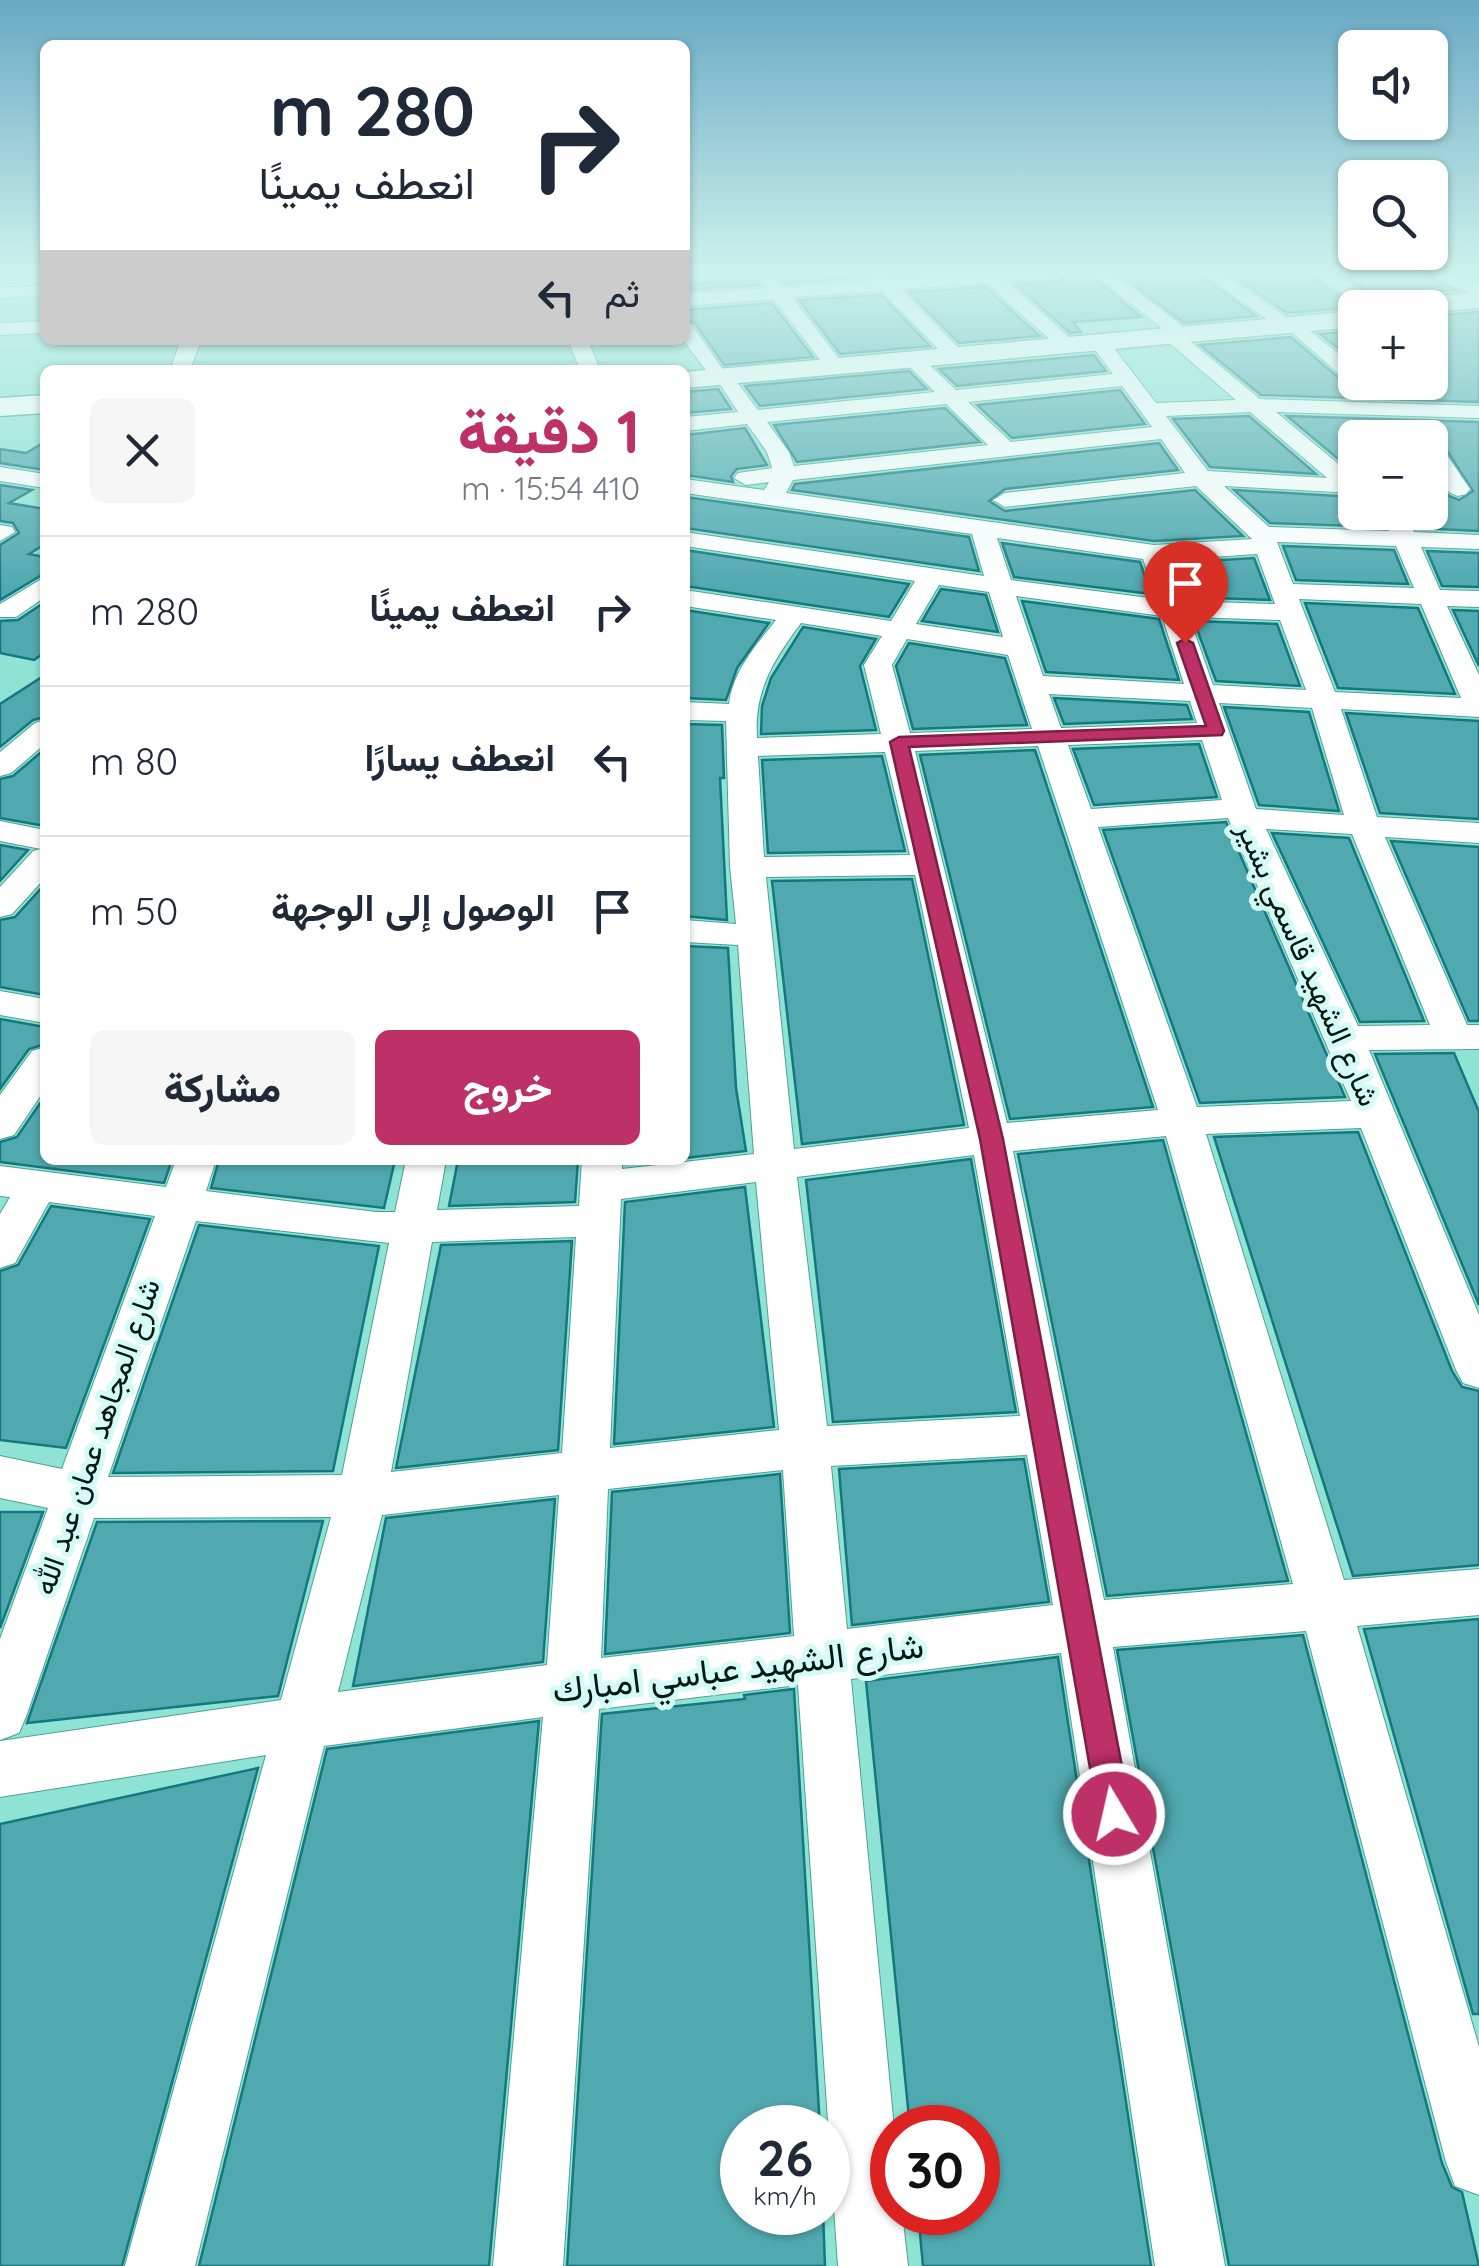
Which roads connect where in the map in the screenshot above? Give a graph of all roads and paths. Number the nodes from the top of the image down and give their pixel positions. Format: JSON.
{"nodes":[{"id":1,"x":723,"y":378,"type":"edge"},
{"id":2,"x":836,"y":378,"type":"edge"},
{"id":3,"x":944,"y":378,"type":"edge"},
{"id":4,"x":1225,"y":378,"type":"edge"},
{"id":5,"x":1130,"y":379,"type":"joint"},
{"id":6,"x":952,"y":397,"type":"junction"},
{"id":7,"x":1385,"y":400,"type":"edge"},
{"id":8,"x":40,"y":404,"type":"edge"},
{"id":9,"x":1256,"y":405,"type":"junction"},
{"id":10,"x":0,"y":407,"type":"edge"},
{"id":11,"x":1399,"y":410,"type":"junction"},
{"id":12,"x":1479,"y":412,"type":"edge"},
{"id":13,"x":40,"y":413,"type":"edge"},
{"id":14,"x":0,"y":416,"type":"edge"},
{"id":15,"x":753,"y":418,"type":"junction"},
{"id":16,"x":1408,"y":420,"type":"edge"},
{"id":17,"x":1160,"y":421,"type":"junction"},
{"id":18,"x":866,"y":422,"type":"junction"},
{"id":19,"x":690,"y":424,"type":"edge"},
{"id":20,"x":1006,"y":450,"type":"junction"},
{"id":21,"x":963,"y":455,"type":"junction"},
{"id":22,"x":898,"y":462,"type":"junction"},
{"id":23,"x":1448,"y":467,"type":"edge"},
{"id":24,"x":1338,"y":473,"type":"edge"},
{"id":25,"x":0,"y":474,"type":"edge"},
{"id":26,"x":1201,"y":478,"type":"junction"},
{"id":27,"x":40,"y":480,"type":"edge"},
{"id":28,"x":690,"y":484,"type":"edge"},
{"id":29,"x":778,"y":485,"type":"junction"},
{"id":30,"x":1338,"y":485,"type":"edge"},
{"id":31,"x":1468,"y":489,"type":"edge"},
{"id":32,"x":994,"y":514,"type":"junction"},
{"id":33,"x":1401,"y":530,"type":"edge"},
{"id":34,"x":1040,"y":537,"type":"junction"},
{"id":35,"x":690,"y":540,"type":"edge"},
{"id":36,"x":1264,"y":540,"type":"junction"},
{"id":37,"x":1406,"y":540,"type":"junction"},
{"id":38,"x":1479,"y":542,"type":"edge"},
{"id":39,"x":728,"y":546,"type":"junction"},
{"id":40,"x":1154,"y":553,"type":"junction"},
{"id":41,"x":931,"y":576,"type":"junction"},
{"id":42,"x":693,"y":585,"type":"edge"},
{"id":43,"x":999,"y":585,"type":"junction"},
{"id":44,"x":40,"y":591,"type":"edge"},
{"id":45,"x":1432,"y":597,"type":"junction"},
{"id":46,"x":1479,"y":598,"type":"edge"},
{"id":47,"x":1287,"y":601,"type":"junction"},
{"id":48,"x":1172,"y":609,"type":"junction"},
{"id":49,"x":794,"y":614,"type":"junction"},
{"id":50,"x":17,"y":618,"type":"edge"},
{"id":51,"x":897,"y":629,"type":"junction"},
{"id":52,"x":1025,"y":666,"type":"junction"},
{"id":53,"x":1203,"y":692,"type":"junction"},
{"id":54,"x":1323,"y":698,"type":"junction"},
{"id":55,"x":1479,"y":707,"type":"edge"},
{"id":56,"x":690,"y":713,"type":"edge"},
{"id":57,"x":742,"y":730,"type":"junction"},
{"id":58,"x":1216,"y":731,"type":"junction"},
{"id":59,"x":40,"y":733,"type":"edge"},
{"id":60,"x":1050,"y":738,"type":"junction"},
{"id":61,"x":899,"y":742,"type":"junction"},
{"id":62,"x":0,"y":766,"type":"edge"},
{"id":63,"x":1242,"y":813,"type":"junction"},
{"id":64,"x":1080,"y":819,"type":"junction"},
{"id":65,"x":1364,"y":823,"type":"junction"},
{"id":66,"x":0,"y":831,"type":"edge"},
{"id":67,"x":1479,"y":833,"type":"edge"},
{"id":68,"x":40,"y":839,"type":"edge"},
{"id":69,"x":40,"y":863,"type":"edge"},
{"id":70,"x":930,"y":865,"type":"junction"},
{"id":71,"x":748,"y":867,"type":"junction"},
{"id":72,"x":0,"y":907,"type":"edge"},
{"id":73,"x":690,"y":931,"type":"edge"},
{"id":74,"x":753,"y":936,"type":"junction"},
{"id":75,"x":0,"y":1003,"type":"edge"},
{"id":76,"x":40,"y":1011,"type":"edge"},
{"id":77,"x":1467,"y":1037,"type":"edge"},
{"id":78,"x":1344,"y":1038,"type":"junction"},
{"id":79,"x":40,"y":1067,"type":"edge"},
{"id":80,"x":1374,"y":1114,"type":"junction"},
{"id":81,"x":1182,"y":1121,"type":"junction"},
{"id":82,"x":0,"y":1125,"type":"edge"},
{"id":83,"x":992,"y":1139,"type":"junction"},
{"id":84,"x":194,"y":1165,"type":"edge"},
{"id":85,"x":425,"y":1165,"type":"edge"},
{"id":86,"x":775,"y":1167,"type":"junction"},
{"id":87,"x":19,"y":1183,"type":"edge"},
{"id":88,"x":600,"y":1189,"type":"edge"},
{"id":89,"x":179,"y":1204,"type":"junction"},
{"id":90,"x":414,"y":1224,"type":"junction"},
{"id":91,"x":0,"y":1252,"type":"edge"},
{"id":92,"x":1474,"y":1349,"type":"edge"},
{"id":93,"x":1047,"y":1434,"type":"junction"},
{"id":94,"x":805,"y":1448,"type":"junction"},
{"id":95,"x":585,"y":1474,"type":"junction"},
{"id":96,"x":0,"y":1477,"type":"edge"},
{"id":97,"x":76,"y":1492,"type":"junction"},
{"id":98,"x":362,"y":1496,"type":"junction"},
{"id":99,"x":1479,"y":1592,"type":"edge"},
{"id":100,"x":1325,"y":1606,"type":"junction"},
{"id":101,"x":1083,"y":1626,"type":"junction"},
{"id":102,"x":824,"y":1660,"type":"junction"},
{"id":103,"x":573,"y":1687,"type":"junction"},
{"id":104,"x":0,"y":1714,"type":"edge"},
{"id":105,"x":302,"y":1723,"type":"junction"},
{"id":106,"x":0,"y":1770,"type":"edge"},
{"id":107,"x":1479,"y":2162,"type":"edge"},
{"id":108,"x":160,"y":2266,"type":"edge"},
{"id":109,"x":528,"y":2266,"type":"edge"},
{"id":110,"x":873,"y":2266,"type":"edge"},
{"id":111,"x":1190,"y":2266,"type":"edge"}],
"edges":[{"from":1,"to":15,"type":"street"},
{"from":2,"to":18,"type":"street"},
{"from":3,"to":6,"type":"street"},
{"from":4,"to":9,"type":"street"},
{"from":5,"to":6,"type":"street"},
{"from":5,"to":17,"type":"street"},
{"from":6,"to":18,"type":"street"},
{"from":6,"to":20,"type":"street"},
{"from":7,"to":11,"type":"street"},
{"from":8,"to":10,"type":"main road"},
{"from":9,"to":11,"type":"street"},
{"from":9,"to":17,"type":"street"},
{"from":9,"to":24,"type":"street"},
{"from":11,"to":12,"type":"street"},
{"from":11,"to":16,"type":"street"},
{"from":13,"to":14,"type":"main road"},
{"from":15,"to":18,"type":"street"},
{"from":15,"to":19,"type":"street"},
{"from":15,"to":29,"type":"street"},
{"from":17,"to":20,"type":"street"},
{"from":17,"to":26,"type":"street"},
{"from":18,"to":22,"type":"street"},
{"from":20,"to":21,"type":"street"},
{"from":21,"to":22,"type":"street"},
{"from":21,"to":32,"type":"street"},
{"from":22,"to":29,"type":"street"},
{"from":23,"to":31,"type":"street"},
{"from":25,"to":27,"type":"street"},
{"from":26,"to":30,"type":"street"},
{"from":26,"to":32,"type":"street"},
{"from":26,"to":36,"type":"street"},
{"from":28,"to":29,"type":"street"},
{"from":29,"to":32,"type":"street"},
{"from":29,"to":39,"type":"street"},
{"from":32,"to":34,"type":"street"},
{"from":32,"to":34,"type":"street"},
{"from":32,"to":43,"type":"street"},
{"from":33,"to":37,"type":"street"},
{"from":34,"to":40,"type":"street"},
{"from":35,"to":39,"type":"street"},
{"from":36,"to":37,"type":"street"},
{"from":36,"to":40,"type":"street"},
{"from":36,"to":47,"type":"street"},
{"from":37,"to":38,"type":"street"},
{"from":37,"to":45,"type":"street"},
{"from":39,"to":41,"type":"street"},
{"from":39,"to":42,"type":"street"},
{"from":40,"to":48,"type":"street","name":"شارع الشهيد قاسمي بشير"},
{"from":41,"to":43,"type":"street"},
{"from":41,"to":51,"type":"street"},
{"from":42,"to":49,"type":"street"},
{"from":43,"to":48,"type":"street"},
{"from":43,"to":52,"type":"street"},
{"from":44,"to":50,"type":"street"},
{"from":45,"to":46,"type":"street"},
{"from":45,"to":47,"type":"street"},
{"from":45,"to":55,"type":"street"},
{"from":47,"to":48,"type":"street"},
{"from":47,"to":54,"type":"street"},
{"from":48,"to":53,"type":"street","name":"شارع الشهيد قاسمي بشير"},
{"from":49,"to":51,"type":"street"},
{"from":49,"to":57,"type":"street"},
{"from":51,"to":52,"type":"street"},
{"from":51,"to":61,"type":"street"},
{"from":52,"to":53,"type":"street"},
{"from":52,"to":60,"type":"street"},
{"from":53,"to":54,"type":"street"},
{"from":53,"to":58,"type":"street","name":"شارع الشهيد قاسمي بشير"},
{"from":54,"to":55,"type":"street"},
{"from":54,"to":65,"type":"street"},
{"from":56,"to":57,"type":"street"},
{"from":57,"to":61,"type":"street"},
{"from":57,"to":71,"type":"street"},
{"from":58,"to":60,"type":"street"},
{"from":58,"to":63,"type":"street","name":"شارع الشهيد قاسمي بشير"},
{"from":59,"to":62,"type":"street"},
{"from":60,"to":61,"type":"street"},
{"from":60,"to":64,"type":"street"},
{"from":61,"to":70,"type":"street"},
{"from":63,"to":64,"type":"street"},
{"from":63,"to":65,"type":"street"},
{"from":63,"to":78,"type":"street","name":"شارع الشهيد قاسمي بشير"},
{"from":64,"to":81,"type":"street"},
{"from":65,"to":67,"type":"street"},
{"from":65,"to":77,"type":"street"},
{"from":66,"to":68,"type":"street"},
{"from":69,"to":72,"type":"street"},
{"from":70,"to":71,"type":"street"},
{"from":70,"to":83,"type":"street"},
{"from":71,"to":74,"type":"street"},
{"from":73,"to":74,"type":"street"},
{"from":74,"to":86,"type":"street"},
{"from":75,"to":76,"type":"street"},
{"from":77,"to":78,"type":"street"},
{"from":78,"to":80,"type":"street","name":"شارع الشهيد قاسمي بشير"},
{"from":79,"to":82,"type":"street"},
{"from":80,"to":81,"type":"street"},
{"from":80,"to":92,"type":"street","name":"شارع الشهيد قاسمي بشير"},
{"from":81,"to":83,"type":"street"},
{"from":81,"to":100,"type":"street"},
{"from":83,"to":86,"type":"street"},
{"from":83,"to":93,"type":"street"},
{"from":84,"to":89,"type":"street","name":"شارع المجاهد عمان عبد الله"},
{"from":85,"to":90,"type":"street"},
{"from":86,"to":88,"type":"street"},
{"from":86,"to":94,"type":"street"},
{"from":87,"to":89,"type":"street"},
{"from":87,"to":91,"type":"street"},
{"from":88,"to":90,"type":"street"},
{"from":88,"to":95,"type":"street"},
{"from":89,"to":90,"type":"street"},
{"from":89,"to":97,"type":"street","name":"شارع المجاهد عمان عبد الله"},
{"from":90,"to":98,"type":"street"},
{"from":93,"to":94,"type":"street"},
{"from":93,"to":101,"type":"street"},
{"from":94,"to":95,"type":"street"},
{"from":94,"to":102,"type":"street"},
{"from":95,"to":98,"type":"street"},
{"from":95,"to":103,"type":"street"},
{"from":96,"to":97,"type":"street"},
{"from":97,"to":98,"type":"street"},
{"from":97,"to":104,"type":"street","name":"شارع المجاهد عمان عبد الله"},
{"from":98,"to":105,"type":"street"},
{"from":99,"to":100,"type":"street","name":"شارع الشهيد عباسي امبارك"},
{"from":100,"to":101,"type":"street","name":"شارع الشهيد عباسي امبارك"},
{"from":100,"to":107,"type":"street"},
{"from":101,"to":102,"type":"street","name":"شارع الشهيد عباسي امبارك"},
{"from":101,"to":111,"type":"street"},
{"from":102,"to":103,"type":"street","name":"شارع الشهيد عباسي امبارك"},
{"from":102,"to":110,"type":"street"},
{"from":103,"to":105,"type":"street","name":"شارع الشهيد عباسي امبارك"},
{"from":103,"to":109,"type":"street"},
{"from":105,"to":106,"type":"street","name":"شارع الشهيد عباسي امبارك"},
{"from":105,"to":108,"type":"street"}]}
